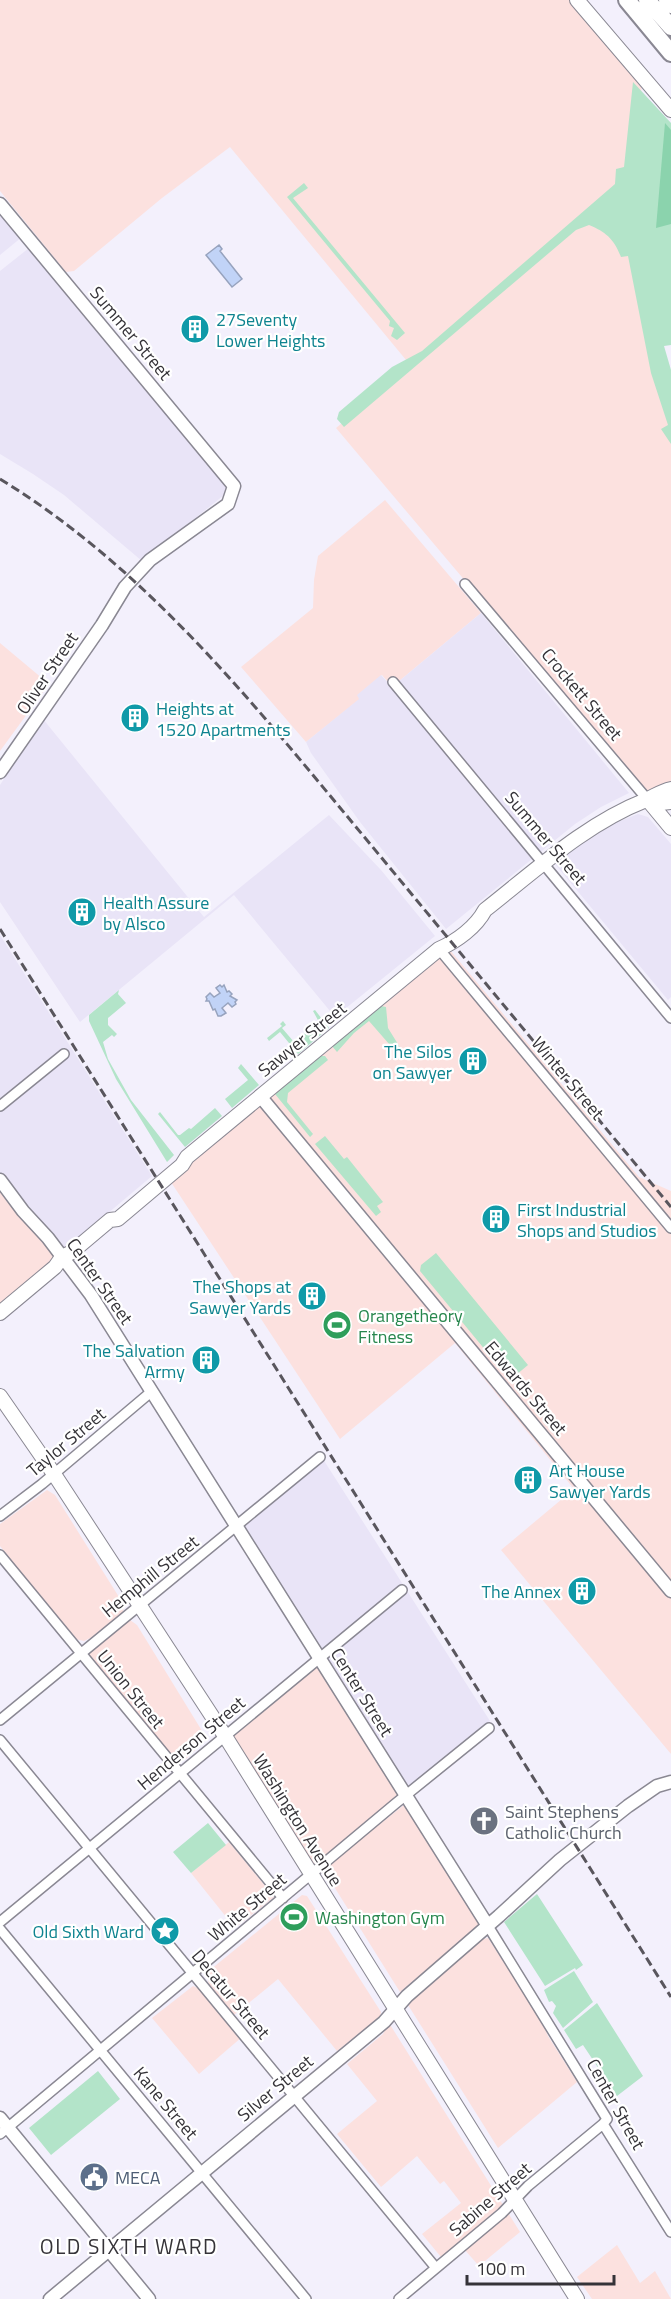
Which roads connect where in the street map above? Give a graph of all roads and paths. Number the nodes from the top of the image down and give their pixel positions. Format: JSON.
{"nodes":[{"id":1,"x":627,"y":0,"type":"edge"},
{"id":2,"x":647,"y":0,"type":"edge"},
{"id":3,"x":667,"y":0,"type":"edge"},
{"id":4,"x":581,"y":5,"type":"edge"},
{"id":5,"x":671,"y":5,"type":"edge"},
{"id":6,"x":671,"y":27,"type":"edge"},
{"id":7,"x":671,"y":53,"type":"edge"},
{"id":8,"x":671,"y":110,"type":"edge"},
{"id":9,"x":0,"y":204,"type":"edge"},
{"id":10,"x":234,"y":486,"type":"joint"},
{"id":11,"x":465,"y":584,"type":"dead end"},
{"id":12,"x":393,"y":682,"type":"dead end"},
{"id":13,"x":0,"y":772,"type":"edge"},
{"id":14,"x":671,"y":789,"type":"edge"},
{"id":15,"x":647,"y":799,"type":"junction"},
{"id":16,"x":671,"y":801,"type":"edge"},
{"id":17,"x":671,"y":828,"type":"edge"},
{"id":18,"x":544,"y":863,"type":"junction"},
{"id":19,"x":439,"y":949,"type":"junction"},
{"id":20,"x":669,"y":1011,"type":"edge"},
{"id":21,"x":64,"y":1054,"type":"dead end"},
{"id":22,"x":260,"y":1096,"type":"junction"},
{"id":23,"x":0,"y":1106,"type":"edge"},
{"id":24,"x":0,"y":1180,"type":"edge"},
{"id":25,"x":671,"y":1228,"type":"edge"},
{"id":26,"x":62,"y":1257,"type":"junction"},
{"id":27,"x":0,"y":1313,"type":"edge"},
{"id":28,"x":151,"y":1392,"type":"junction"},
{"id":29,"x":0,"y":1396,"type":"edge"},
{"id":30,"x":320,"y":1457,"type":"dead end"},
{"id":31,"x":54,"y":1474,"type":"junction"},
{"id":32,"x":0,"y":1516,"type":"edge"},
{"id":33,"x":236,"y":1527,"type":"junction"},
{"id":34,"x":0,"y":1555,"type":"edge"},
{"id":35,"x":402,"y":1590,"type":"dead end"},
{"id":36,"x":671,"y":1591,"type":"edge"},
{"id":37,"x":140,"y":1606,"type":"junction"},
{"id":38,"x":81,"y":1654,"type":"junction"},
{"id":39,"x":320,"y":1658,"type":"junction"},
{"id":40,"x":0,"y":1720,"type":"edge"},
{"id":41,"x":489,"y":1728,"type":"dead end"},
{"id":42,"x":225,"y":1736,"type":"junction"},
{"id":43,"x":0,"y":1740,"type":"edge"},
{"id":44,"x":180,"y":1773,"type":"junction"},
{"id":45,"x":671,"y":1782,"type":"edge"},
{"id":46,"x":405,"y":1796,"type":"junction"},
{"id":47,"x":89,"y":1848,"type":"junction"},
{"id":48,"x":311,"y":1875,"type":"junction"},
{"id":49,"x":283,"y":1898,"type":"junction"},
{"id":50,"x":0,"y":1922,"type":"edge"},
{"id":51,"x":488,"y":1926,"type":"junction"},
{"id":52,"x":0,"y":1929,"type":"edge"},
{"id":53,"x":193,"y":1974,"type":"junction"},
{"id":54,"x":395,"y":2009,"type":"junction"},
{"id":55,"x":100,"y":2050,"type":"junction"},
{"id":56,"x":294,"y":2096,"type":"junction"},
{"id":57,"x":603,"y":2124,"type":"junction"},
{"id":58,"x":3,"y":2127,"type":"edge"},
{"id":59,"x":202,"y":2173,"type":"junction"},
{"id":60,"x":516,"y":2201,"type":"junction"},
{"id":61,"x":671,"y":2232,"type":"edge"},
{"id":62,"x":109,"y":2250,"type":"junction"},
{"id":63,"x":436,"y":2268,"type":"junction"},
{"id":64,"x":50,"y":2299,"type":"edge"},
{"id":65,"x":149,"y":2299,"type":"edge"},
{"id":66,"x":306,"y":2299,"type":"edge"},
{"id":67,"x":399,"y":2299,"type":"edge"},
{"id":68,"x":576,"y":2299,"type":"edge"}],
"edges":[{"from":1,"to":7,"type":"highway"},
{"from":2,"to":6,"type":"highway"},
{"from":3,"to":5,"type":"highway"},
{"from":4,"to":8,"type":"main road"},
{"from":9,"to":10,"type":"street","name":"Summer Street"},
{"from":10,"to":13,"type":"street","name":"Oliver Street"},
{"from":11,"to":15,"type":"street","name":"Crockett Street"},
{"from":12,"to":18,"type":"street","name":"Summer Street"},
{"from":14,"to":15,"type":"main road","name":"Sawyer Street"},
{"from":15,"to":16,"type":"main road","name":"Sawyer Street"},
{"from":15,"to":17,"type":"main road","name":"Crockett Street"},
{"from":15,"to":18,"type":"main road","name":"Sawyer Street"},
{"from":18,"to":19,"type":"main road","name":"Sawyer Street"},
{"from":18,"to":20,"type":"street","name":"Summer Street"},
{"from":19,"to":22,"type":"main road","name":"Sawyer Street"},
{"from":19,"to":25,"type":"street","name":"Winter Street"},
{"from":21,"to":23,"type":"street"},
{"from":22,"to":26,"type":"main road","name":"Sawyer Street"},
{"from":22,"to":36,"type":"street","name":"Edwards Street"},
{"from":24,"to":26,"type":"street","name":"Center Street"},
{"from":26,"to":27,"type":"main road","name":"Sawyer Street"},
{"from":26,"to":28,"type":"street","name":"Center Street"},
{"from":28,"to":31,"type":"street","name":"Taylor Street"},
{"from":28,"to":33,"type":"street","name":"Center Street"},
{"from":29,"to":31,"type":"main road","name":"Washington Avenue"},
{"from":30,"to":33,"type":"street","name":"Hemphill Street"},
{"from":31,"to":32,"type":"street","name":"Taylor Street"},
{"from":31,"to":37,"type":"main road","name":"Washington Avenue"},
{"from":33,"to":37,"type":"street","name":"Hemphill Street"},
{"from":33,"to":39,"type":"street","name":"Center Street"},
{"from":34,"to":38,"type":"street","name":"Union Street"},
{"from":35,"to":39,"type":"street","name":"Henderson Street"},
{"from":37,"to":38,"type":"street","name":"Hemphill Street"},
{"from":37,"to":42,"type":"main road","name":"Washington Avenue"},
{"from":38,"to":40,"type":"street","name":"Hemphill Street"},
{"from":38,"to":44,"type":"street","name":"Union Street"},
{"from":39,"to":42,"type":"street","name":"Henderson Street"},
{"from":39,"to":46,"type":"street","name":"Center Street"},
{"from":41,"to":46,"type":"street","name":"White Street"},
{"from":42,"to":44,"type":"street","name":"Henderson Street"},
{"from":42,"to":48,"type":"main road","name":"Washington Avenue"},
{"from":43,"to":47,"type":"street","name":"Decatur Street"},
{"from":44,"to":47,"type":"street","name":"Henderson Street"},
{"from":44,"to":49,"type":"street","name":"Union Street"},
{"from":45,"to":51,"type":"street","name":"Silver Street"},
{"from":46,"to":48,"type":"street","name":"White Street"},
{"from":46,"to":51,"type":"street","name":"Center Street"},
{"from":47,"to":50,"type":"street","name":"Henderson Street"},
{"from":47,"to":53,"type":"street","name":"Decatur Street"},
{"from":48,"to":49,"type":"street","name":"White Street"},
{"from":48,"to":54,"type":"main road","name":"Washington Avenue"},
{"from":49,"to":53,"type":"street","name":"White Street"},
{"from":51,"to":54,"type":"street","name":"Silver Street"},
{"from":51,"to":57,"type":"street","name":"Center Street"},
{"from":52,"to":55,"type":"street","name":"Kane Street"},
{"from":53,"to":55,"type":"street","name":"White Street"},
{"from":53,"to":56,"type":"street","name":"Decatur Street"},
{"from":54,"to":56,"type":"street","name":"Silver Street"},
{"from":54,"to":60,"type":"main road","name":"Washington Avenue"},
{"from":55,"to":58,"type":"street","name":"White Street"},
{"from":55,"to":59,"type":"street","name":"Kane Street"},
{"from":56,"to":59,"type":"street","name":"Silver Street"},
{"from":56,"to":63,"type":"street","name":"Decatur Street"},
{"from":57,"to":60,"type":"street","name":"Sabine Street"},
{"from":57,"to":61,"type":"street","name":"Center Street"},
{"from":58,"to":62,"type":"street"},
{"from":59,"to":62,"type":"street","name":"Silver Street"},
{"from":59,"to":66,"type":"street","name":"Kane Street"},
{"from":60,"to":63,"type":"street","name":"Sabine Street"},
{"from":60,"to":68,"type":"main road","name":"Washington Avenue"},
{"from":62,"to":64,"type":"street","name":"Silver Street"},
{"from":62,"to":65,"type":"street"},
{"from":63,"to":67,"type":"street","name":"Sabine Street"}]}
